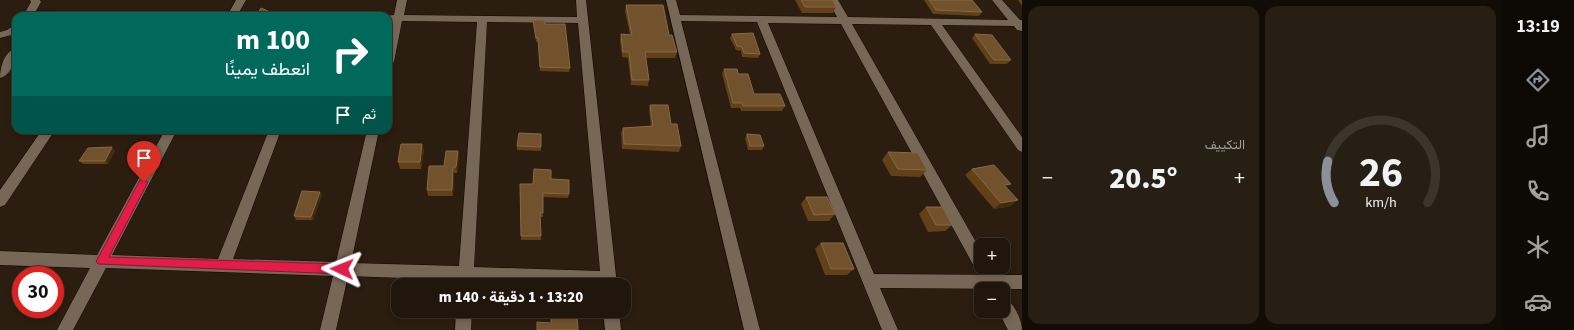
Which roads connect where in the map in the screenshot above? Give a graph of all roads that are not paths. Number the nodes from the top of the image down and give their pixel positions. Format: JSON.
{"nodes":[{"id":1,"x":35,"y":0,"type":"edge"},
{"id":2,"x":241,"y":0,"type":"edge"},
{"id":3,"x":402,"y":0,"type":"edge"},
{"id":4,"x":581,"y":0,"type":"edge"},
{"id":5,"x":671,"y":0,"type":"edge"},
{"id":6,"x":833,"y":0,"type":"edge"},
{"id":7,"x":997,"y":0,"type":"edge"},
{"id":8,"x":31,"y":12,"type":"edge"},
{"id":9,"x":234,"y":12,"type":"edge"},
{"id":10,"x":393,"y":18,"type":"edge"},
{"id":11,"x":675,"y":18,"type":"junction"},
{"id":12,"x":482,"y":19,"type":"junction"},
{"id":13,"x":761,"y":19,"type":"junction"},
{"id":14,"x":583,"y":20,"type":"junction"},
{"id":15,"x":845,"y":20,"type":"junction"},
{"id":16,"x":934,"y":22,"type":"junction"},
{"id":17,"x":1020,"y":25,"type":"edge"},
{"id":18,"x":12,"y":33,"type":"edge"},
{"id":19,"x":0,"y":35,"type":"edge"},
{"id":20,"x":12,"y":58,"type":"edge"},
{"id":21,"x":0,"y":74,"type":"edge"},
{"id":22,"x":46,"y":134,"type":"edge"},
{"id":23,"x":170,"y":134,"type":"edge"},
{"id":24,"x":272,"y":134,"type":"edge"},
{"id":25,"x":372,"y":134,"type":"edge"},
{"id":26,"x":1022,"y":147,"type":"edge"},
{"id":27,"x":0,"y":201,"type":"edge"},
{"id":28,"x":974,"y":252,"type":"edge"},
{"id":29,"x":0,"y":258,"type":"edge"},
{"id":30,"x":102,"y":261,"type":"junction"},
{"id":31,"x":223,"y":265,"type":"junction"},
{"id":32,"x":342,"y":269,"type":"junction"},
{"id":33,"x":454,"y":278,"type":"edge"},
{"id":34,"x":466,"y":278,"type":"edge"},
{"id":35,"x":608,"y":278,"type":"edge"},
{"id":36,"x":869,"y":281,"type":"junction"},
{"id":37,"x":1022,"y":282,"type":"edge"},
{"id":38,"x":1010,"y":283,"type":"edge"},
{"id":39,"x":974,"y":284,"type":"edge"},
{"id":40,"x":1010,"y":317,"type":"edge"},
{"id":41,"x":464,"y":318,"type":"edge"},
{"id":42,"x":612,"y":318,"type":"edge"},
{"id":43,"x":65,"y":330,"type":"edge"},
{"id":44,"x":328,"y":330,"type":"edge"},
{"id":45,"x":463,"y":330,"type":"edge"},
{"id":46,"x":613,"y":330,"type":"edge"},
{"id":47,"x":752,"y":330,"type":"edge"},
{"id":48,"x":890,"y":330,"type":"edge"},
{"id":49,"x":1017,"y":330,"type":"edge"}],
"edges":[{"from":1,"to":8,"type":"street"},
{"from":2,"to":9,"type":"street"},
{"from":3,"to":10,"type":"street"},
{"from":4,"to":14,"type":"street"},
{"from":5,"to":11,"type":"street"},
{"from":6,"to":15,"type":"street"},
{"from":7,"to":17,"type":"street"},
{"from":10,"to":12,"type":"street"},
{"from":11,"to":13,"type":"street"},
{"from":11,"to":47,"type":"street"},
{"from":12,"to":14,"type":"street"},
{"from":12,"to":34,"type":"street"},
{"from":13,"to":15,"type":"street"},
{"from":13,"to":36,"type":"street"},
{"from":14,"to":35,"type":"street"},
{"from":15,"to":16,"type":"street"},
{"from":15,"to":28,"type":"street"},
{"from":16,"to":17,"type":"street"},
{"from":16,"to":26,"type":"street"},
{"from":18,"to":19,"type":"street"},
{"from":20,"to":21,"type":"street"},
{"from":22,"to":27,"type":"street"},
{"from":23,"to":30,"type":"street"},
{"from":24,"to":31,"type":"street"},
{"from":25,"to":32,"type":"street"},
{"from":29,"to":30,"type":"street"},
{"from":30,"to":31,"type":"street"},
{"from":30,"to":43,"type":"street"},
{"from":31,"to":32,"type":"street"},
{"from":32,"to":33,"type":"street"},
{"from":32,"to":44,"type":"street"},
{"from":36,"to":39,"type":"street"},
{"from":36,"to":48,"type":"street"},
{"from":37,"to":38,"type":"street"},
{"from":40,"to":49,"type":"street"},
{"from":41,"to":45,"type":"street"},
{"from":42,"to":46,"type":"street"}]}
